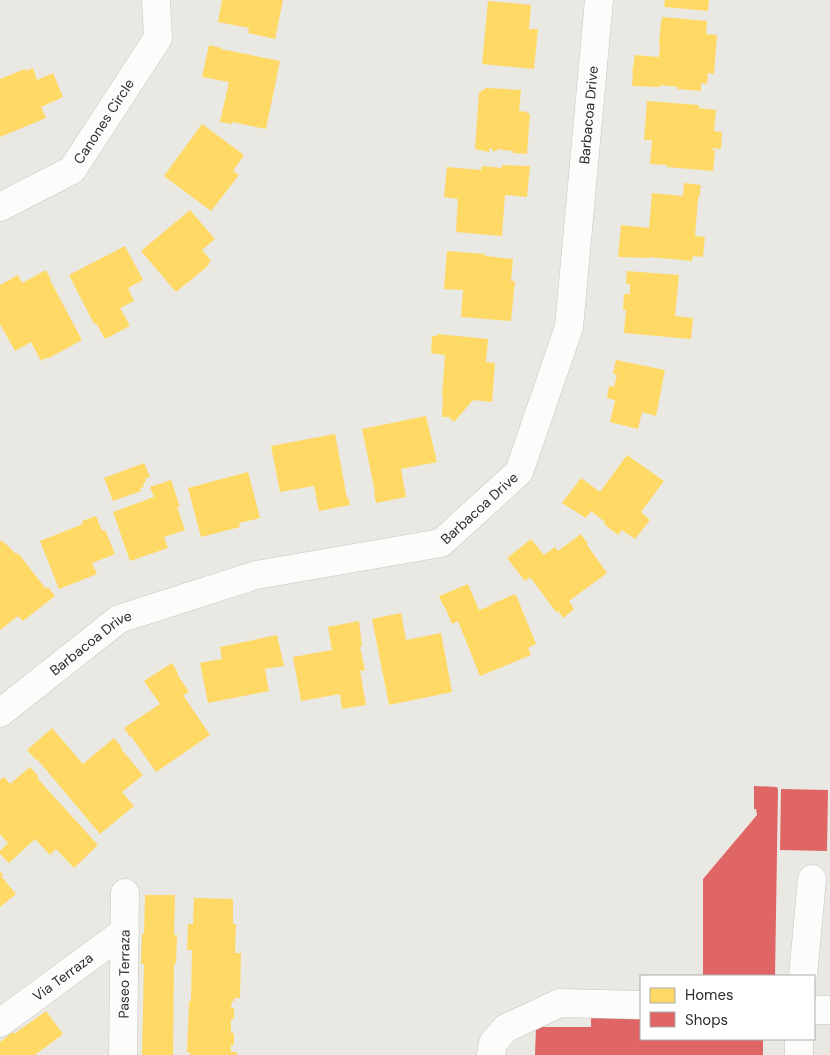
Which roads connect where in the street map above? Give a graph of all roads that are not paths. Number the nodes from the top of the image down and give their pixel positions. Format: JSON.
{"nodes":[{"id":1,"x":156,"y":0,"type":"edge"},
{"id":2,"x":599,"y":0,"type":"edge"},
{"id":3,"x":0,"y":207,"type":"edge"},
{"id":4,"x":0,"y":713,"type":"edge"},
{"id":5,"x":812,"y":879,"type":"dead end"},
{"id":6,"x":125,"y":893,"type":"dead end"},
{"id":7,"x":125,"y":931,"type":"junction"},
{"id":8,"x":802,"y":975,"type":"edge"},
{"id":9,"x":640,"y":1005,"type":"edge"},
{"id":10,"x":815,"y":1010,"type":"edge"},
{"id":11,"x":830,"y":1010,"type":"edge"},
{"id":12,"x":0,"y":1023,"type":"edge"},
{"id":13,"x":799,"y":1040,"type":"edge"},
{"id":14,"x":123,"y":1055,"type":"edge"},
{"id":15,"x":491,"y":1055,"type":"edge"},
{"id":16,"x":799,"y":1055,"type":"edge"}],
"edges":[{"from":1,"to":3,"type":"street","name":"Canones Circle"},
{"from":2,"to":4,"type":"street","name":"Barbacoa Drive"},
{"from":5,"to":8,"type":"street"},
{"from":6,"to":7,"type":"street","name":"Paseo Terraza"},
{"from":7,"to":12,"type":"street","name":"Via Terraza"},
{"from":7,"to":14,"type":"street","name":"Paseo Terraza"},
{"from":9,"to":15,"type":"street"},
{"from":10,"to":11,"type":"street"},
{"from":13,"to":16,"type":"street"}]}
